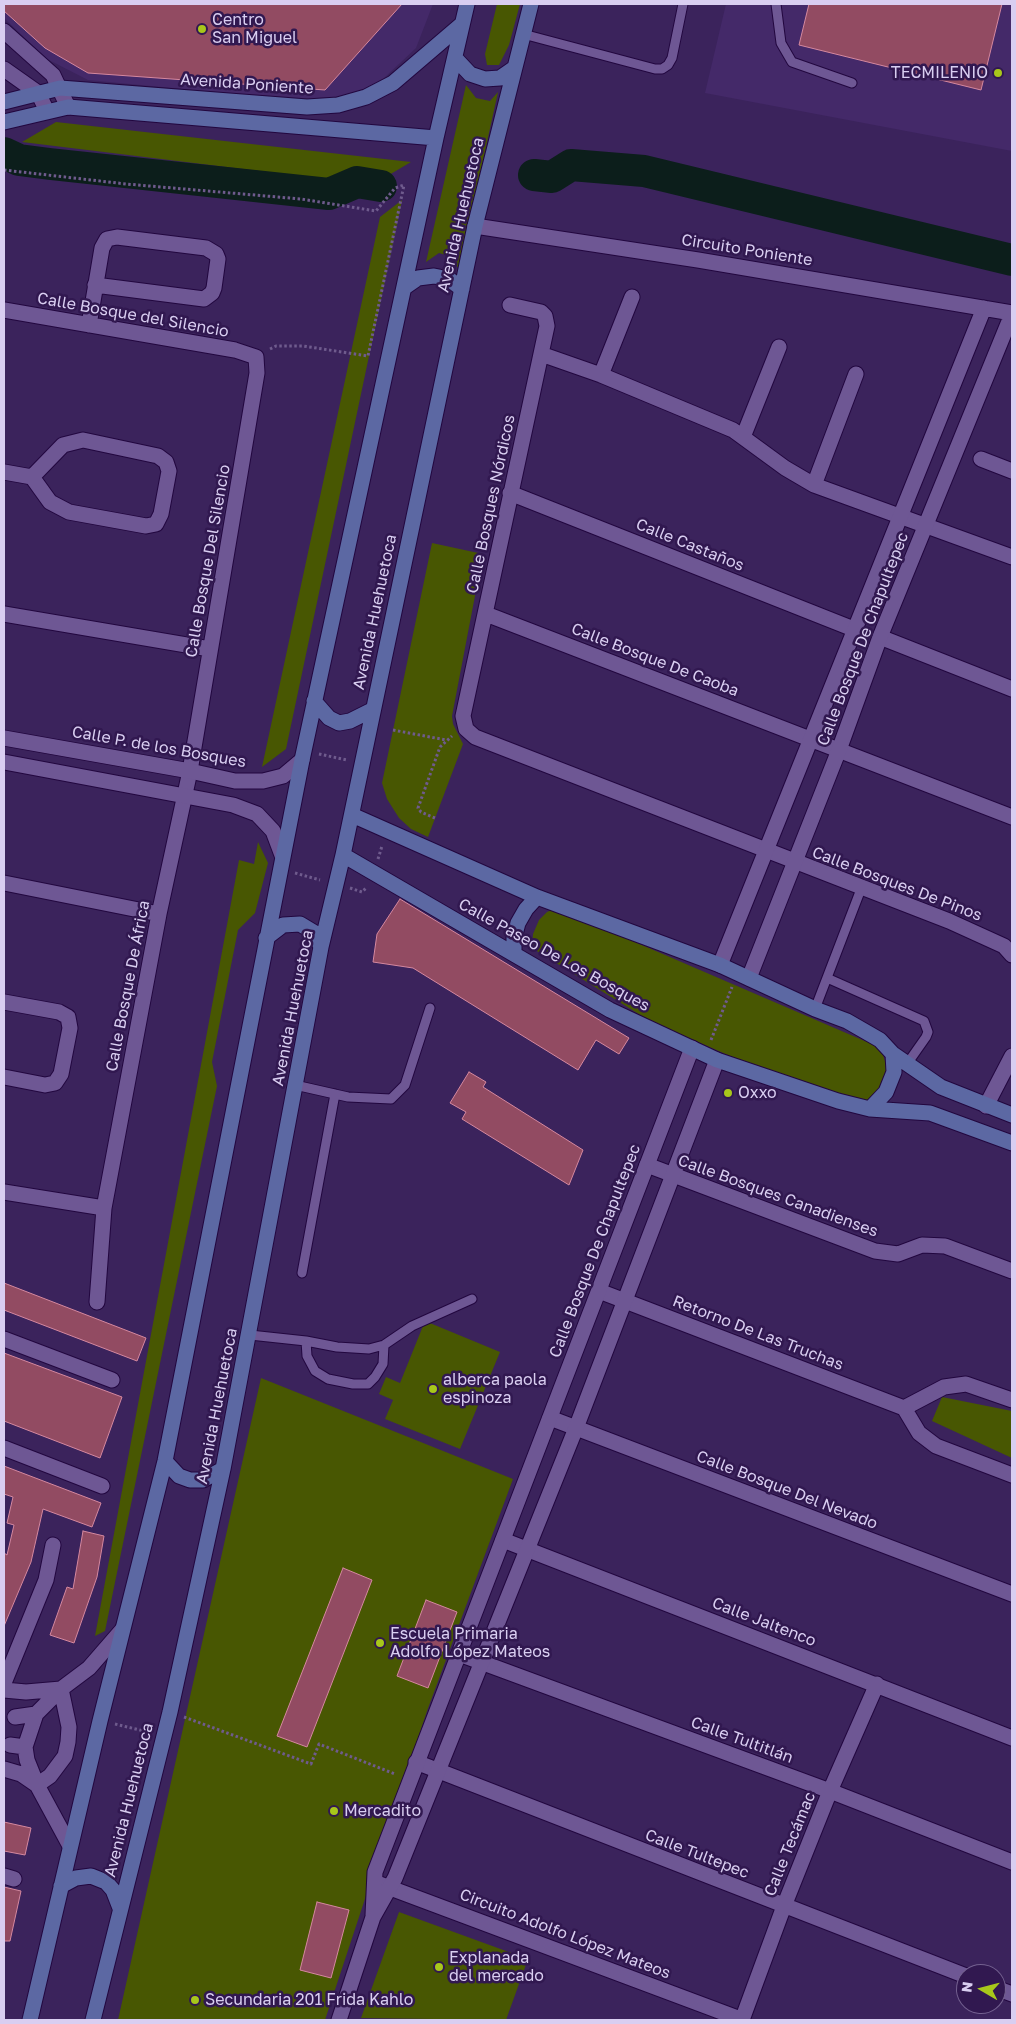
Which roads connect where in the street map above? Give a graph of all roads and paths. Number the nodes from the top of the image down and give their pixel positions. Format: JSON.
{"nodes":[{"id":1,"x":468,"y":4,"type":"edge"},
{"id":2,"x":531,"y":4,"type":"edge"},
{"id":3,"x":684,"y":4,"type":"edge"},
{"id":4,"x":776,"y":4,"type":"edge"},
{"id":5,"x":462,"y":24,"type":"junction"},
{"id":6,"x":4,"y":31,"type":"edge"},
{"id":7,"x":523,"y":34,"type":"junction"},
{"id":8,"x":454,"y":58,"type":"junction"},
{"id":9,"x":4,"y":69,"type":"edge"},
{"id":10,"x":513,"y":69,"type":"junction"},
{"id":11,"x":852,"y":83,"type":"dead end"},
{"id":12,"x":60,"y":88,"type":"junction"},
{"id":13,"x":38,"y":93,"type":"junction"},
{"id":14,"x":4,"y":102,"type":"edge"},
{"id":15,"x":68,"y":107,"type":"junction"},
{"id":16,"x":47,"y":111,"type":"junction"},
{"id":17,"x":4,"y":122,"type":"edge"},
{"id":18,"x":436,"y":138,"type":"junction"},
{"id":19,"x":4,"y":170,"type":"edge"},
{"id":20,"x":475,"y":226,"type":"junction"},
{"id":21,"x":96,"y":284,"type":"junction"},
{"id":22,"x":405,"y":286,"type":"junction"},
{"id":23,"x":462,"y":288,"type":"junction"},
{"id":24,"x":632,"y":298,"type":"dead end"},
{"id":25,"x":510,"y":305,"type":"dead end"},
{"id":26,"x":984,"y":308,"type":"junction"},
{"id":27,"x":4,"y":310,"type":"edge"},
{"id":28,"x":1012,"y":313,"type":"edge"},
{"id":29,"x":88,"y":325,"type":"junction"},
{"id":30,"x":778,"y":347,"type":"dead end"},
{"id":31,"x":541,"y":354,"type":"junction"},
{"id":32,"x":256,"y":357,"type":"junction"},
{"id":33,"x":856,"y":374,"type":"dead end"},
{"id":34,"x":601,"y":376,"type":"junction"},
{"id":35,"x":743,"y":436,"type":"junction"},
{"id":36,"x":982,"y":459,"type":"dead end"},
{"id":37,"x":1012,"y":471,"type":"edge"},
{"id":38,"x":4,"y":472,"type":"edge"},
{"id":39,"x":32,"y":477,"type":"junction"},
{"id":40,"x":814,"y":485,"type":"junction"},
{"id":41,"x":510,"y":493,"type":"junction"},
{"id":42,"x":898,"y":516,"type":"junction"},
{"id":43,"x":926,"y":526,"type":"junction"},
{"id":44,"x":1012,"y":557,"type":"edge"},
{"id":45,"x":4,"y":614,"type":"edge"},
{"id":46,"x":486,"y":614,"type":"junction"},
{"id":47,"x":856,"y":630,"type":"junction"},
{"id":48,"x":880,"y":637,"type":"junction"},
{"id":49,"x":210,"y":650,"type":"junction"},
{"id":50,"x":1012,"y":689,"type":"edge"},
{"id":51,"x":314,"y":702,"type":"junction"},
{"id":52,"x":372,"y":710,"type":"junction"},
{"id":53,"x":466,"y":729,"type":"junction"},
{"id":54,"x":393,"y":730,"type":"dead end"},
{"id":55,"x":4,"y":738,"type":"edge"},
{"id":56,"x":812,"y":739,"type":"junction"},
{"id":57,"x":446,"y":740,"type":"junction"},
{"id":58,"x":840,"y":750,"type":"junction"},
{"id":59,"x":302,"y":755,"type":"junction"},
{"id":60,"x":4,"y":762,"type":"edge"},
{"id":61,"x":362,"y":762,"type":"junction"},
{"id":62,"x":190,"y":771,"type":"junction"},
{"id":63,"x":184,"y":797,"type":"junction"},
{"id":64,"x":352,"y":815,"type":"junction"},
{"id":65,"x":1012,"y":817,"type":"edge"},
{"id":66,"x":435,"y":818,"type":"dead end"},
{"id":67,"x":388,"y":831,"type":"junction"},
{"id":68,"x":766,"y":850,"type":"junction"},
{"id":69,"x":344,"y":855,"type":"junction"},
{"id":70,"x":281,"y":862,"type":"junction"},
{"id":71,"x":795,"y":862,"type":"junction"},
{"id":72,"x":374,"y":872,"type":"junction"},
{"id":73,"x":4,"y":883,"type":"edge"},
{"id":74,"x":337,"y":884,"type":"junction"},
{"id":75,"x":861,"y":888,"type":"junction"},
{"id":76,"x":537,"y":897,"type":"junction"},
{"id":77,"x":159,"y":914,"type":"junction"},
{"id":78,"x":266,"y":938,"type":"junction"},
{"id":79,"x":321,"y":947,"type":"junction"},
{"id":80,"x":514,"y":954,"type":"junction"},
{"id":81,"x":1012,"y":955,"type":"edge"},
{"id":82,"x":720,"y":965,"type":"junction"},
{"id":83,"x":743,"y":976,"type":"junction"},
{"id":84,"x":827,"y":978,"type":"junction"},
{"id":85,"x":4,"y":1002,"type":"edge"},
{"id":86,"x":430,"y":1008,"type":"dead end"},
{"id":87,"x":815,"y":1009,"type":"junction"},
{"id":88,"x":705,"y":1054,"type":"junction"},
{"id":89,"x":893,"y":1054,"type":"junction"},
{"id":90,"x":1012,"y":1056,"type":"edge"},
{"id":91,"x":907,"y":1064,"type":"junction"},
{"id":92,"x":4,"y":1077,"type":"edge"},
{"id":93,"x":295,"y":1085,"type":"junction"},
{"id":94,"x":334,"y":1094,"type":"junction"},
{"id":95,"x":986,"y":1106,"type":"junction"},
{"id":96,"x":870,"y":1109,"type":"junction"},
{"id":97,"x":1012,"y":1116,"type":"edge"},
{"id":98,"x":1012,"y":1143,"type":"edge"},
{"id":99,"x":647,"y":1166,"type":"junction"},
{"id":100,"x":673,"y":1176,"type":"junction"},
{"id":101,"x":4,"y":1192,"type":"edge"},
{"id":102,"x":104,"y":1208,"type":"junction"},
{"id":103,"x":1012,"y":1271,"type":"edge"},
{"id":104,"x":302,"y":1273,"type":"dead end"},
{"id":105,"x":599,"y":1291,"type":"junction"},
{"id":106,"x":472,"y":1299,"type":"dead end"},
{"id":107,"x":624,"y":1301,"type":"junction"},
{"id":108,"x":97,"y":1302,"type":"dead end"},
{"id":109,"x":250,"y":1335,"type":"junction"},
{"id":110,"x":4,"y":1340,"type":"edge"},
{"id":111,"x":306,"y":1341,"type":"junction"},
{"id":112,"x":384,"y":1345,"type":"junction"},
{"id":113,"x":112,"y":1380,"type":"dead end"},
{"id":114,"x":1012,"y":1400,"type":"edge"},
{"id":115,"x":904,"y":1408,"type":"junction"},
{"id":116,"x":550,"y":1418,"type":"junction"},
{"id":117,"x":576,"y":1428,"type":"junction"},
{"id":118,"x":4,"y":1448,"type":"edge"},
{"id":119,"x":165,"y":1461,"type":"junction"},
{"id":120,"x":223,"y":1469,"type":"junction"},
{"id":121,"x":1012,"y":1475,"type":"edge"},
{"id":122,"x":102,"y":1486,"type":"dead end"},
{"id":123,"x":503,"y":1540,"type":"junction"},
{"id":124,"x":53,"y":1545,"type":"dead end"},
{"id":125,"x":528,"y":1549,"type":"junction"},
{"id":126,"x":1012,"y":1594,"type":"edge"},
{"id":127,"x":122,"y":1630,"type":"junction"},
{"id":128,"x":459,"y":1654,"type":"junction"},
{"id":129,"x":482,"y":1663,"type":"junction"},
{"id":130,"x":4,"y":1683,"type":"edge"},
{"id":131,"x":877,"y":1684,"type":"junction"},
{"id":132,"x":4,"y":1690,"type":"edge"},
{"id":133,"x":61,"y":1690,"type":"junction"},
{"id":134,"x":170,"y":1712,"type":"junction"},
{"id":135,"x":36,"y":1714,"type":"junction"},
{"id":136,"x":10,"y":1715,"type":"edge"},
{"id":137,"x":100,"y":1721,"type":"junction"},
{"id":138,"x":164,"y":1736,"type":"junction"},
{"id":139,"x":1012,"y":1738,"type":"edge"},
{"id":140,"x":11,"y":1745,"type":"edge"},
{"id":141,"x":416,"y":1762,"type":"junction"},
{"id":142,"x":4,"y":1770,"type":"edge"},
{"id":143,"x":437,"y":1771,"type":"junction"},
{"id":144,"x":410,"y":1780,"type":"junction"},
{"id":145,"x":37,"y":1785,"type":"junction"},
{"id":146,"x":830,"y":1791,"type":"junction"},
{"id":147,"x":70,"y":1846,"type":"junction"},
{"id":148,"x":1012,"y":1862,"type":"edge"},
{"id":149,"x":374,"y":1881,"type":"junction"},
{"id":150,"x":61,"y":1886,"type":"junction"},
{"id":151,"x":391,"y":1888,"type":"junction"},
{"id":152,"x":784,"y":1906,"type":"junction"},
{"id":153,"x":120,"y":1908,"type":"junction"},
{"id":154,"x":373,"y":1918,"type":"junction"},
{"id":155,"x":956,"y":1972,"type":"edge"},
{"id":156,"x":30,"y":2020,"type":"edge"},
{"id":157,"x":93,"y":2020,"type":"edge"},
{"id":158,"x":339,"y":2020,"type":"edge"},
{"id":159,"x":743,"y":2020,"type":"edge"}],
"edges":[{"from":1,"to":5,"type":"main road"},
{"from":2,"to":7,"type":"main road","name":"Avenida Huehuetoca"},
{"from":3,"to":7,"type":"lane"},
{"from":4,"to":11,"type":"lane"},
{"from":5,"to":8,"type":"main road"},
{"from":5,"to":12,"type":"main road","name":"Avenida Poniente"},
{"from":6,"to":12,"type":"street"},
{"from":7,"to":10,"type":"main road","name":"Avenida Huehuetoca"},
{"from":8,"to":10,"type":"main road"},
{"from":8,"to":18,"type":"main road"},
{"from":9,"to":13,"type":"street"},
{"from":10,"to":20,"type":"main road","name":"Avenida Huehuetoca"},
{"from":12,"to":13,"type":"main road","name":"Avenida Poniente"},
{"from":12,"to":15,"type":"street"},
{"from":13,"to":14,"type":"main road","name":"Avenida Poniente"},
{"from":13,"to":16,"type":"street"},
{"from":15,"to":16,"type":"main road"},
{"from":15,"to":18,"type":"main road"},
{"from":16,"to":17,"type":"main road"},
{"from":18,"to":22,"type":"main road"},
{"from":19,"to":32,"type":"path"},
{"from":20,"to":23,"type":"main road","name":"Avenida Huehuetoca"},
{"from":20,"to":26,"type":"street","name":"Circuito Poniente"},
{"from":21,"to":21,"type":"street"},
{"from":21,"to":29,"type":"street"},
{"from":22,"to":23,"type":"main road"},
{"from":22,"to":51,"type":"main road"},
{"from":23,"to":52,"type":"main road","name":"Avenida Huehuetoca"},
{"from":24,"to":34,"type":"street"},
{"from":25,"to":31,"type":"street","name":"Calle Bosques Nórdicos"},
{"from":26,"to":28,"type":"street","name":"Circuito Poniente"},
{"from":26,"to":42,"type":"street","name":"Calle Bosque De Chapultepec"},
{"from":27,"to":29,"type":"street","name":"Calle Bosque del Silencio"},
{"from":28,"to":43,"type":"street","name":"Calle Bosque De Chapultepec"},
{"from":29,"to":32,"type":"street","name":"Calle Bosque del Silencio"},
{"from":30,"to":35,"type":"street"},
{"from":31,"to":34,"type":"street"},
{"from":31,"to":41,"type":"street","name":"Calle Bosques Nórdicos"},
{"from":32,"to":49,"type":"street","name":"Calle Bosque Del Silencio"},
{"from":33,"to":40,"type":"street"},
{"from":34,"to":35,"type":"street"},
{"from":35,"to":40,"type":"street"},
{"from":36,"to":37,"type":"street"},
{"from":38,"to":39,"type":"street"},
{"from":39,"to":39,"type":"street"},
{"from":40,"to":42,"type":"street"},
{"from":41,"to":46,"type":"street","name":"Calle Bosques Nórdicos"},
{"from":41,"to":47,"type":"street","name":"Calle Castaños"},
{"from":42,"to":43,"type":"street"},
{"from":42,"to":47,"type":"street","name":"Calle Bosque De Chapultepec"},
{"from":43,"to":44,"type":"street"},
{"from":43,"to":48,"type":"street","name":"Calle Bosque De Chapultepec"},
{"from":45,"to":49,"type":"street"},
{"from":46,"to":53,"type":"street","name":"Calle Bosques Nórdicos"},
{"from":46,"to":56,"type":"street","name":"Calle Bosque De Caoba"},
{"from":47,"to":56,"type":"street","name":"Calle Bosque De Chapultepec"},
{"from":48,"to":50,"type":"street"},
{"from":48,"to":58,"type":"street","name":"Calle Bosque De Chapultepec"},
{"from":49,"to":62,"type":"street","name":"Calle Bosque Del Silencio"},
{"from":51,"to":52,"type":"main road"},
{"from":51,"to":59,"type":"main road"},
{"from":52,"to":61,"type":"main road","name":"Avenida Huehuetoca"},
{"from":53,"to":57,"type":"path"},
{"from":53,"to":68,"type":"street"},
{"from":54,"to":57,"type":"path"},
{"from":55,"to":62,"type":"street","name":"Calle P. de los Bosques"},
{"from":56,"to":58,"type":"street","name":"Calle Bosque De Caoba"},
{"from":56,"to":68,"type":"street","name":"Calle Bosque De Chapultepec"},
{"from":57,"to":66,"type":"path"},
{"from":58,"to":65,"type":"street","name":"Calle Bosque De Caoba"},
{"from":58,"to":71,"type":"street","name":"Calle Bosque De Chapultepec"},
{"from":59,"to":61,"type":"path"},
{"from":59,"to":62,"type":"street","name":"Calle P. de los Bosques"},
{"from":59,"to":70,"type":"main road"},
{"from":60,"to":63,"type":"street"},
{"from":61,"to":64,"type":"main road","name":"Avenida Huehuetoca"},
{"from":62,"to":63,"type":"street","name":"Calle Bosque De África"},
{"from":63,"to":70,"type":"street"},
{"from":63,"to":77,"type":"street","name":"Calle Bosque De África"},
{"from":64,"to":67,"type":"main road"},
{"from":64,"to":69,"type":"main road","name":"Avenida Huehuetoca"},
{"from":67,"to":72,"type":"path"},
{"from":67,"to":76,"type":"main road"},
{"from":68,"to":71,"type":"street","name":"Calle Bosques De Pinos"},
{"from":68,"to":82,"type":"street","name":"Calle Bosque De Chapultepec"},
{"from":69,"to":72,"type":"main road","name":"Calle Paseo De Los Bosques"},
{"from":69,"to":74,"type":"main road","name":"Avenida Huehuetoca"},
{"from":70,"to":74,"type":"path"},
{"from":70,"to":78,"type":"main road"},
{"from":71,"to":75,"type":"street","name":"Calle Bosques De Pinos"},
{"from":71,"to":83,"type":"street","name":"Calle Bosque De Chapultepec"},
{"from":72,"to":74,"type":"path"},
{"from":72,"to":80,"type":"main road","name":"Calle Paseo De Los Bosques"},
{"from":73,"to":77,"type":"street"},
{"from":74,"to":79,"type":"main road","name":"Avenida Huehuetoca"},
{"from":75,"to":81,"type":"street","name":"Calle Bosques De Pinos"},
{"from":75,"to":84,"type":"lane"},
{"from":76,"to":80,"type":"main road"},
{"from":76,"to":82,"type":"main road"},
{"from":77,"to":102,"type":"street","name":"Calle Bosque De África"},
{"from":78,"to":79,"type":"main road"},
{"from":78,"to":119,"type":"main road"},
{"from":79,"to":93,"type":"main road","name":"Avenida Huehuetoca"},
{"from":80,"to":88,"type":"main road","name":"Calle Paseo De Los Bosques"},
{"from":82,"to":83,"type":"main road"},
{"from":83,"to":87,"type":"main road"},
{"from":83,"to":88,"type":"path"},
{"from":84,"to":87,"type":"lane"},
{"from":84,"to":91,"type":"lane"},
{"from":85,"to":92,"type":"street"},
{"from":86,"to":94,"type":"lane"},
{"from":87,"to":89,"type":"main road"},
{"from":88,"to":96,"type":"main road","name":"Calle Paseo De Los Bosques"},
{"from":88,"to":99,"type":"street","name":"Calle Bosque De Chapultepec"},
{"from":88,"to":100,"type":"street","name":"Calle Bosque De Chapultepec"},
{"from":89,"to":91,"type":"main road"},
{"from":89,"to":96,"type":"main road"},
{"from":90,"to":95,"type":"street"},
{"from":91,"to":95,"type":"main road"},
{"from":93,"to":94,"type":"lane"},
{"from":93,"to":109,"type":"main road","name":"Avenida Huehuetoca"},
{"from":94,"to":104,"type":"lane"},
{"from":95,"to":97,"type":"main road"},
{"from":96,"to":98,"type":"main road","name":"Calle Paseo De Los Bosques"},
{"from":99,"to":100,"type":"street","name":"Calle Bosques Canadienses"},
{"from":99,"to":105,"type":"street","name":"Calle Bosque De Chapultepec"},
{"from":100,"to":103,"type":"street","name":"Calle Bosques Canadienses"},
{"from":100,"to":107,"type":"street","name":"Calle Bosque De Chapultepec"},
{"from":101,"to":102,"type":"street"},
{"from":102,"to":108,"type":"street","name":"Calle Bosque De África"},
{"from":105,"to":107,"type":"street","name":"Retorno De Las Truchas"},
{"from":105,"to":116,"type":"street","name":"Calle Bosque De Chapultepec"},
{"from":106,"to":112,"type":"lane"},
{"from":107,"to":115,"type":"street","name":"Retorno De Las Truchas"},
{"from":107,"to":117,"type":"street","name":"Calle Bosque De Chapultepec"},
{"from":109,"to":111,"type":"lane"},
{"from":109,"to":120,"type":"main road","name":"Avenida Huehuetoca"},
{"from":110,"to":113,"type":"street"},
{"from":111,"to":112,"type":"lane"},
{"from":111,"to":112,"type":"lane"},
{"from":114,"to":115,"type":"street"},
{"from":115,"to":121,"type":"street"},
{"from":116,"to":117,"type":"street","name":"Calle Bosque Del Nevado"},
{"from":116,"to":123,"type":"street","name":"Calle Bosque De Chapultepec"},
{"from":117,"to":125,"type":"street","name":"Calle Bosque De Chapultepec"},
{"from":117,"to":126,"type":"street","name":"Calle Bosque Del Nevado"},
{"from":118,"to":122,"type":"street"},
{"from":119,"to":120,"type":"main road"},
{"from":119,"to":127,"type":"main road"},
{"from":120,"to":134,"type":"main road","name":"Avenida Huehuetoca"},
{"from":123,"to":125,"type":"street","name":"Calle Jaltenco"},
{"from":123,"to":128,"type":"street","name":"Calle Bosque De Chapultepec"},
{"from":124,"to":130,"type":"street"},
{"from":125,"to":129,"type":"street","name":"Calle Bosque De Chapultepec"},
{"from":125,"to":131,"type":"street","name":"Calle Jaltenco"},
{"from":127,"to":133,"type":"street"},
{"from":127,"to":137,"type":"main road"},
{"from":128,"to":129,"type":"street","name":"Calle Tultitlán"},
{"from":128,"to":141,"type":"street","name":"Calle Bosque De Chapultepec"},
{"from":129,"to":143,"type":"street","name":"Calle Bosque De Chapultepec"},
{"from":129,"to":146,"type":"street","name":"Calle Tultitlán"},
{"from":131,"to":139,"type":"street","name":"Calle Jaltenco"},
{"from":131,"to":146,"type":"street","name":"Calle Tecámac"},
{"from":132,"to":133,"type":"street"},
{"from":133,"to":135,"type":"street"},
{"from":133,"to":145,"type":"street"},
{"from":134,"to":138,"type":"main road","name":"Avenida Huehuetoca"},
{"from":134,"to":144,"type":"path"},
{"from":135,"to":136,"type":"street"},
{"from":135,"to":140,"type":"street"},
{"from":137,"to":138,"type":"path"},
{"from":137,"to":147,"type":"main road"},
{"from":138,"to":153,"type":"main road","name":"Avenida Huehuetoca"},
{"from":140,"to":145,"type":"street"},
{"from":141,"to":143,"type":"street","name":"Calle Tultepec"},
{"from":141,"to":144,"type":"street","name":"Calle Bosque De Chapultepec"},
{"from":142,"to":145,"type":"street"},
{"from":143,"to":151,"type":"street","name":"Calle Bosque De Chapultepec"},
{"from":143,"to":152,"type":"street","name":"Calle Tultepec"},
{"from":144,"to":149,"type":"street","name":"Calle Bosque De Chapultepec"},
{"from":145,"to":147,"type":"street"},
{"from":146,"to":148,"type":"street","name":"Calle Tultitlán"},
{"from":146,"to":152,"type":"street","name":"Calle Tecámac"},
{"from":147,"to":150,"type":"main road"},
{"from":149,"to":151,"type":"street","name":"Circuito Adolfo López Mateos"},
{"from":149,"to":154,"type":"street","name":"Calle Bosque De Chapultepec"},
{"from":150,"to":153,"type":"main road"},
{"from":150,"to":156,"type":"main road"},
{"from":151,"to":154,"type":"street","name":"Calle Bosque De Chapultepec"},
{"from":151,"to":159,"type":"street","name":"Circuito Adolfo López Mateos"},
{"from":152,"to":155,"type":"street","name":"Calle Tultepec"},
{"from":152,"to":159,"type":"street","name":"Calle Tecámac"},
{"from":153,"to":157,"type":"main road","name":"Avenida Huehuetoca"},
{"from":154,"to":158,"type":"street","name":"Calle Bosque De Chapultepec"}]}
